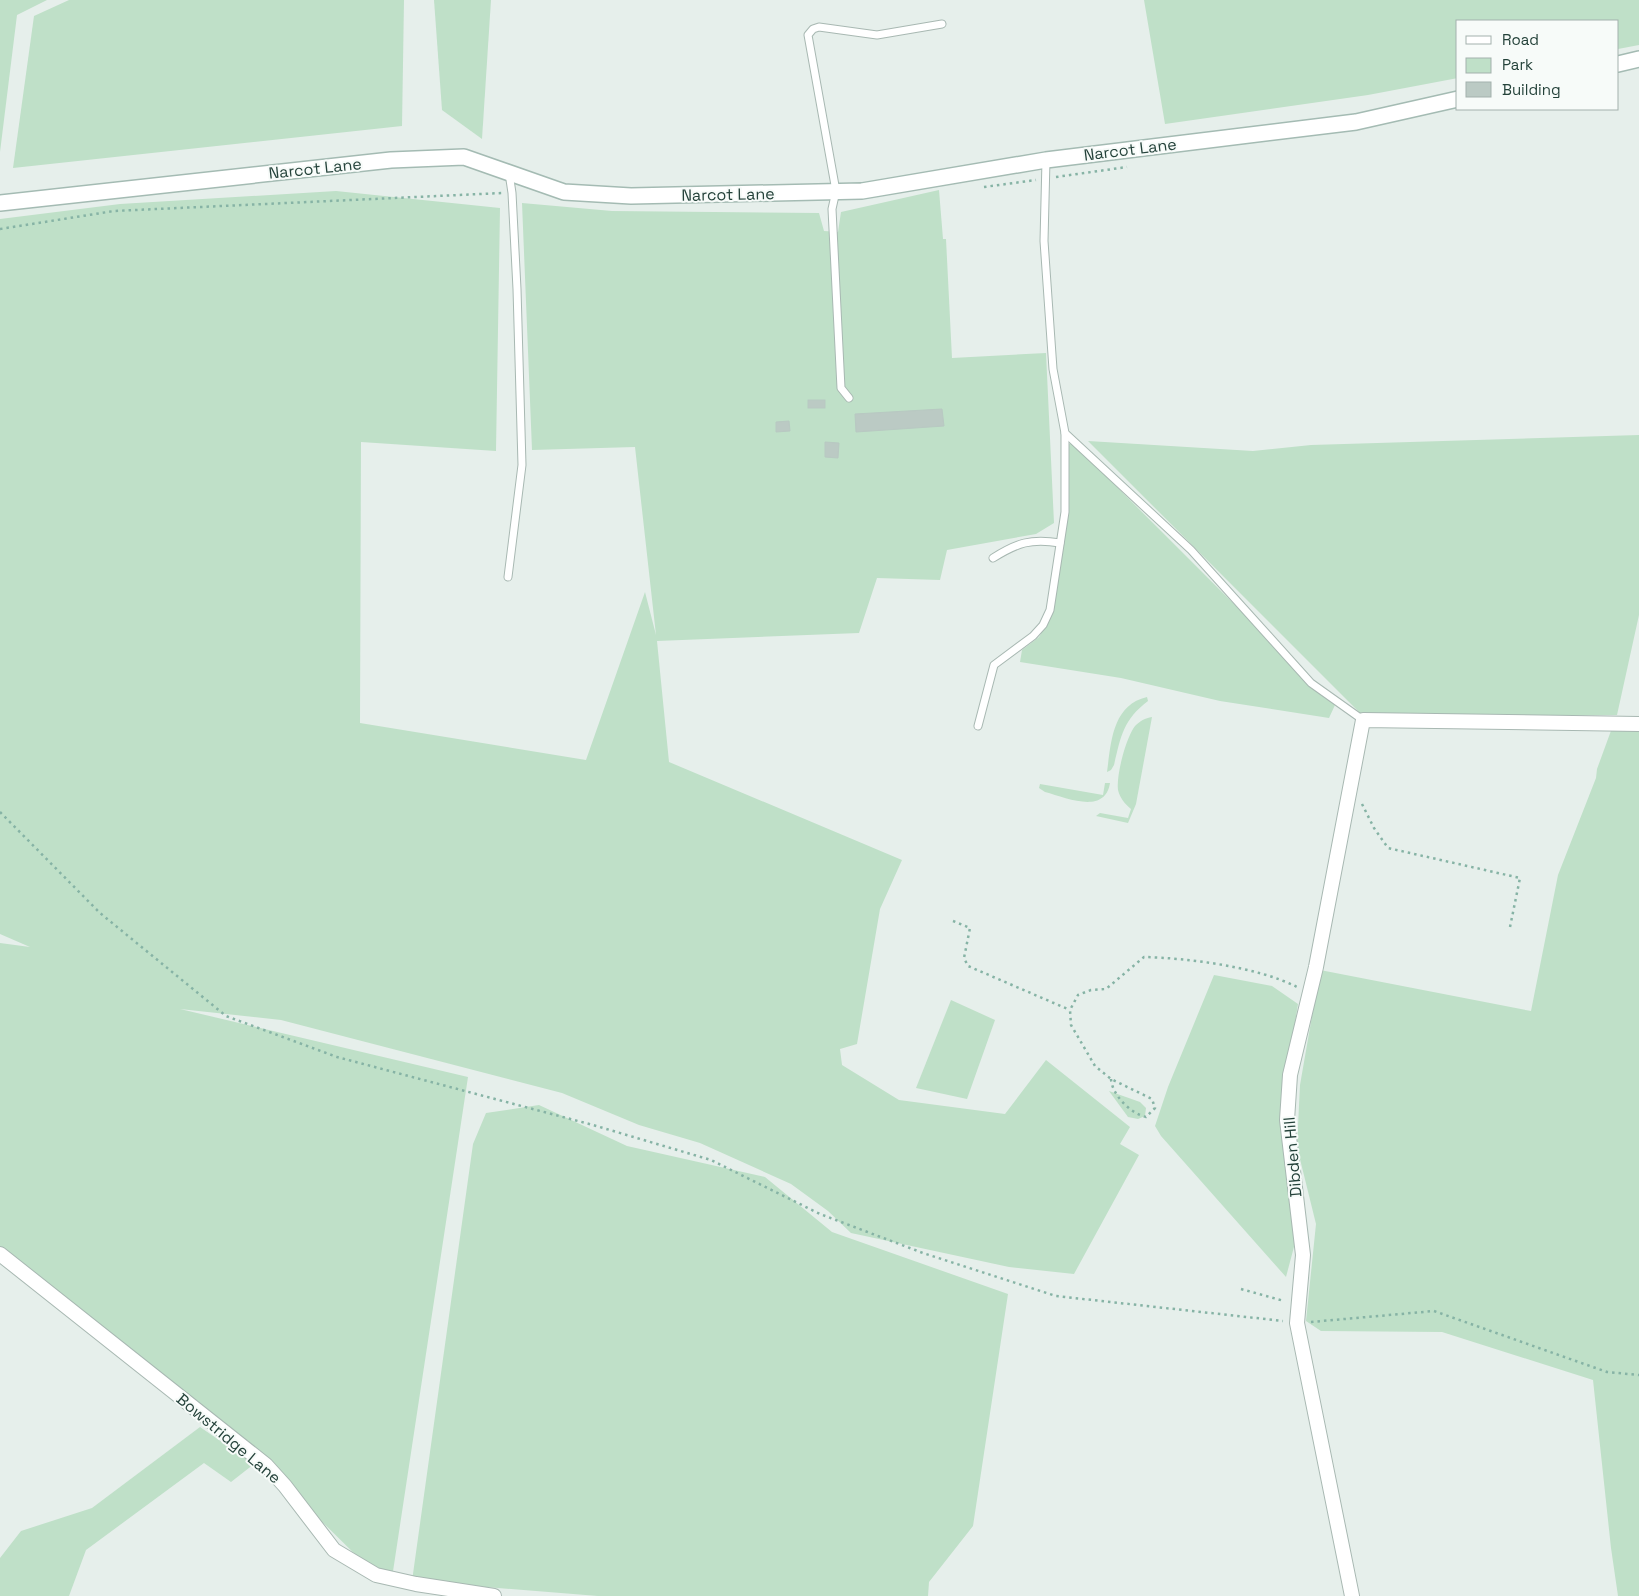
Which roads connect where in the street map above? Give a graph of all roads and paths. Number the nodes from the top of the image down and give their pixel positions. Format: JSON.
{"nodes":[{"id":1,"x":942,"y":24,"type":"dead end"},
{"id":2,"x":1639,"y":59,"type":"edge"},
{"id":3,"x":1619,"y":64,"type":"edge"},
{"id":4,"x":1456,"y":100,"type":"edge"},
{"id":5,"x":1046,"y":160,"type":"junction"},
{"id":6,"x":509,"y":173,"type":"junction"},
{"id":7,"x":836,"y":191,"type":"junction"},
{"id":8,"x":0,"y":203,"type":"edge"},
{"id":9,"x":849,"y":398,"type":"dead end"},
{"id":10,"x":1065,"y":433,"type":"junction"},
{"id":11,"x":1060,"y":543,"type":"junction"},
{"id":12,"x":993,"y":558,"type":"dead end"},
{"id":13,"x":508,"y":577,"type":"dead end"},
{"id":14,"x":1363,"y":720,"type":"junction"},
{"id":15,"x":1639,"y":724,"type":"edge"},
{"id":16,"x":978,"y":726,"type":"dead end"},
{"id":17,"x":1351,"y":783,"type":"junction"},
{"id":18,"x":0,"y":812,"type":"edge"},
{"id":19,"x":953,"y":921,"type":"dead end"},
{"id":20,"x":1510,"y":927,"type":"dead end"},
{"id":21,"x":1310,"y":993,"type":"junction"},
{"id":22,"x":1070,"y":1010,"type":"junction"},
{"id":23,"x":1111,"y":1079,"type":"junction"},
{"id":24,"x":0,"y":1254,"type":"edge"},
{"id":25,"x":1241,"y":1289,"type":"dead end"},
{"id":26,"x":1297,"y":1305,"type":"junction"},
{"id":27,"x":1297,"y":1323,"type":"junction"},
{"id":28,"x":1639,"y":1375,"type":"edge"},
{"id":29,"x":494,"y":1596,"type":"edge"},
{"id":30,"x":1352,"y":1596,"type":"edge"}],
"edges":[{"from":1,"to":7,"type":"lane"},
{"from":2,"to":3,"type":"street"},
{"from":4,"to":5,"type":"street","name":"Narcot Lane"},
{"from":5,"to":7,"type":"street","name":"Narcot Lane"},
{"from":5,"to":10,"type":"lane"},
{"from":6,"to":7,"type":"street","name":"Narcot Lane"},
{"from":6,"to":8,"type":"street","name":"Narcot Lane"},
{"from":6,"to":13,"type":"lane"},
{"from":7,"to":9,"type":"lane"},
{"from":10,"to":11,"type":"lane"},
{"from":10,"to":14,"type":"lane"},
{"from":11,"to":12,"type":"lane"},
{"from":11,"to":16,"type":"lane"},
{"from":14,"to":15,"type":"street"},
{"from":14,"to":17,"type":"street","name":"Dibden Hill"},
{"from":17,"to":20,"type":"path"},
{"from":17,"to":21,"type":"street","name":"Dibden Hill"},
{"from":18,"to":27,"type":"path"},
{"from":19,"to":22,"type":"path"},
{"from":21,"to":22,"type":"path"},
{"from":21,"to":26,"type":"street","name":"Dibden Hill"},
{"from":22,"to":23,"type":"path"},
{"from":23,"to":23,"type":"path"},
{"from":24,"to":29,"type":"street","name":"Bowstridge Lane"},
{"from":25,"to":26,"type":"path"},
{"from":26,"to":27,"type":"street","name":"Dibden Hill"},
{"from":27,"to":28,"type":"path"},
{"from":27,"to":30,"type":"street","name":"Dibden Hill"}]}
